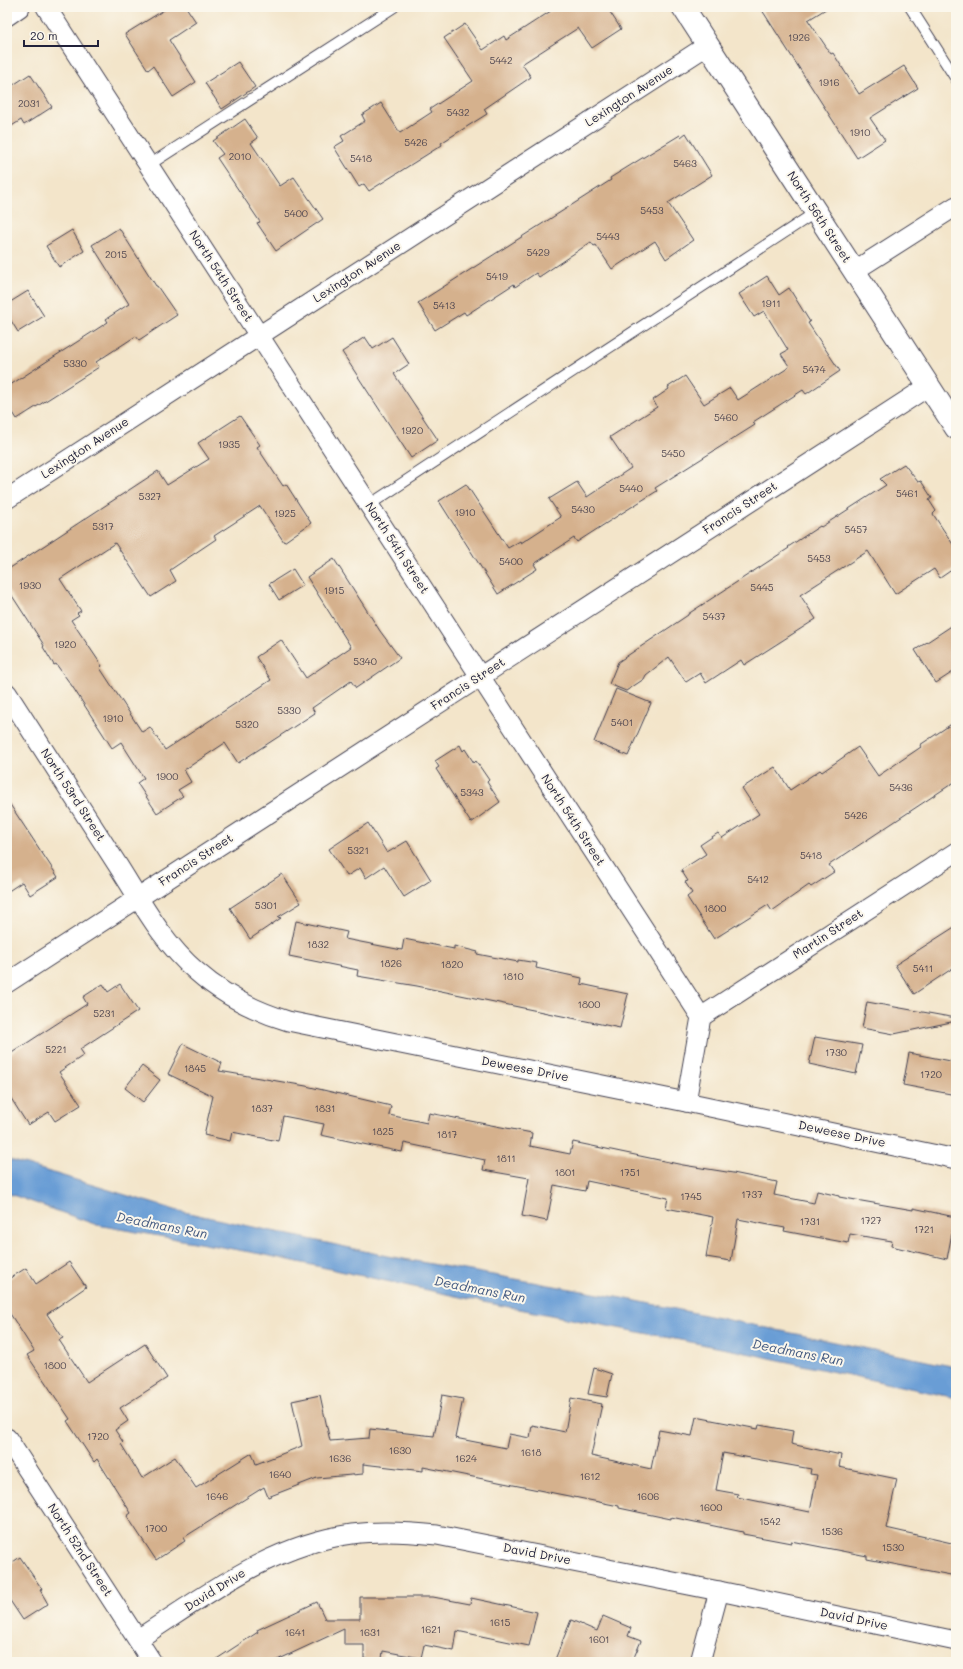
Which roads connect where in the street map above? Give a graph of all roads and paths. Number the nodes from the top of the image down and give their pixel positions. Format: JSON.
{"nodes":[{"id":1,"x":20,"y":7,"type":"edge"},
{"id":2,"x":46,"y":7,"type":"edge"},
{"id":3,"x":394,"y":7,"type":"edge"},
{"id":4,"x":683,"y":7,"type":"edge"},
{"id":5,"x":910,"y":7,"type":"edge"},
{"id":6,"x":7,"y":16,"type":"edge"},
{"id":7,"x":708,"y":45,"type":"junction"},
{"id":8,"x":956,"y":79,"type":"edge"},
{"id":9,"x":149,"y":165,"type":"junction"},
{"id":10,"x":956,"y":206,"type":"edge"},
{"id":11,"x":816,"y":212,"type":"junction"},
{"id":12,"x":854,"y":271,"type":"junction"},
{"id":13,"x":259,"y":335,"type":"junction"},
{"id":14,"x":929,"y":386,"type":"junction"},
{"id":15,"x":956,"y":428,"type":"edge"},
{"id":16,"x":7,"y":499,"type":"edge"},
{"id":17,"x":369,"y":505,"type":"junction"},
{"id":18,"x":480,"y":676,"type":"junction"},
{"id":19,"x":7,"y":693,"type":"edge"},
{"id":20,"x":956,"y":852,"type":"edge"},
{"id":21,"x":139,"y":898,"type":"junction"},
{"id":22,"x":7,"y":983,"type":"edge"},
{"id":23,"x":701,"y":1017,"type":"junction"},
{"id":24,"x":686,"y":1102,"type":"junction"},
{"id":25,"x":956,"y":1158,"type":"edge"},
{"id":26,"x":7,"y":1438,"type":"edge"},
{"id":27,"x":13,"y":1462,"type":"edge"},
{"id":28,"x":719,"y":1591,"type":"junction"},
{"id":29,"x":138,"y":1640,"type":"junction"},
{"id":30,"x":956,"y":1641,"type":"edge"},
{"id":31,"x":152,"y":1662,"type":"edge"},
{"id":32,"x":700,"y":1662,"type":"edge"}],
"edges":[{"from":1,"to":6,"type":"street"},
{"from":2,"to":9,"type":"street","name":"North 54th Street"},
{"from":3,"to":9,"type":"lane"},
{"from":4,"to":7,"type":"main road","name":"North 56th Street"},
{"from":5,"to":8,"type":"lane"},
{"from":7,"to":11,"type":"main road","name":"North 56th Street"},
{"from":7,"to":13,"type":"street","name":"Lexington Avenue"},
{"from":9,"to":13,"type":"street","name":"North 54th Street"},
{"from":10,"to":12,"type":"street"},
{"from":11,"to":12,"type":"main road","name":"North 56th Street"},
{"from":11,"to":17,"type":"lane"},
{"from":12,"to":14,"type":"main road","name":"North 56th Street"},
{"from":13,"to":16,"type":"street","name":"Lexington Avenue"},
{"from":13,"to":17,"type":"street","name":"North 54th Street"},
{"from":14,"to":15,"type":"main road","name":"North 56th Street"},
{"from":14,"to":18,"type":"street","name":"Francis Street"},
{"from":17,"to":18,"type":"street","name":"North 54th Street"},
{"from":18,"to":21,"type":"street","name":"Francis Street"},
{"from":18,"to":23,"type":"street","name":"North 54th Street"},
{"from":19,"to":21,"type":"street","name":"North 53rd Street"},
{"from":20,"to":23,"type":"street","name":"Martin Street"},
{"from":21,"to":22,"type":"street","name":"Francis Street"},
{"from":21,"to":24,"type":"street","name":"Deweese Drive"},
{"from":23,"to":24,"type":"street"},
{"from":24,"to":25,"type":"street","name":"Deweese Drive"},
{"from":26,"to":27,"type":"street","name":"North 52nd Street"},
{"from":27,"to":29,"type":"street","name":"North 52nd Street"},
{"from":28,"to":29,"type":"street","name":"David Drive"},
{"from":28,"to":30,"type":"street","name":"David Drive"},
{"from":28,"to":32,"type":"street"},
{"from":29,"to":31,"type":"street","name":"North 52nd Street"}]}
